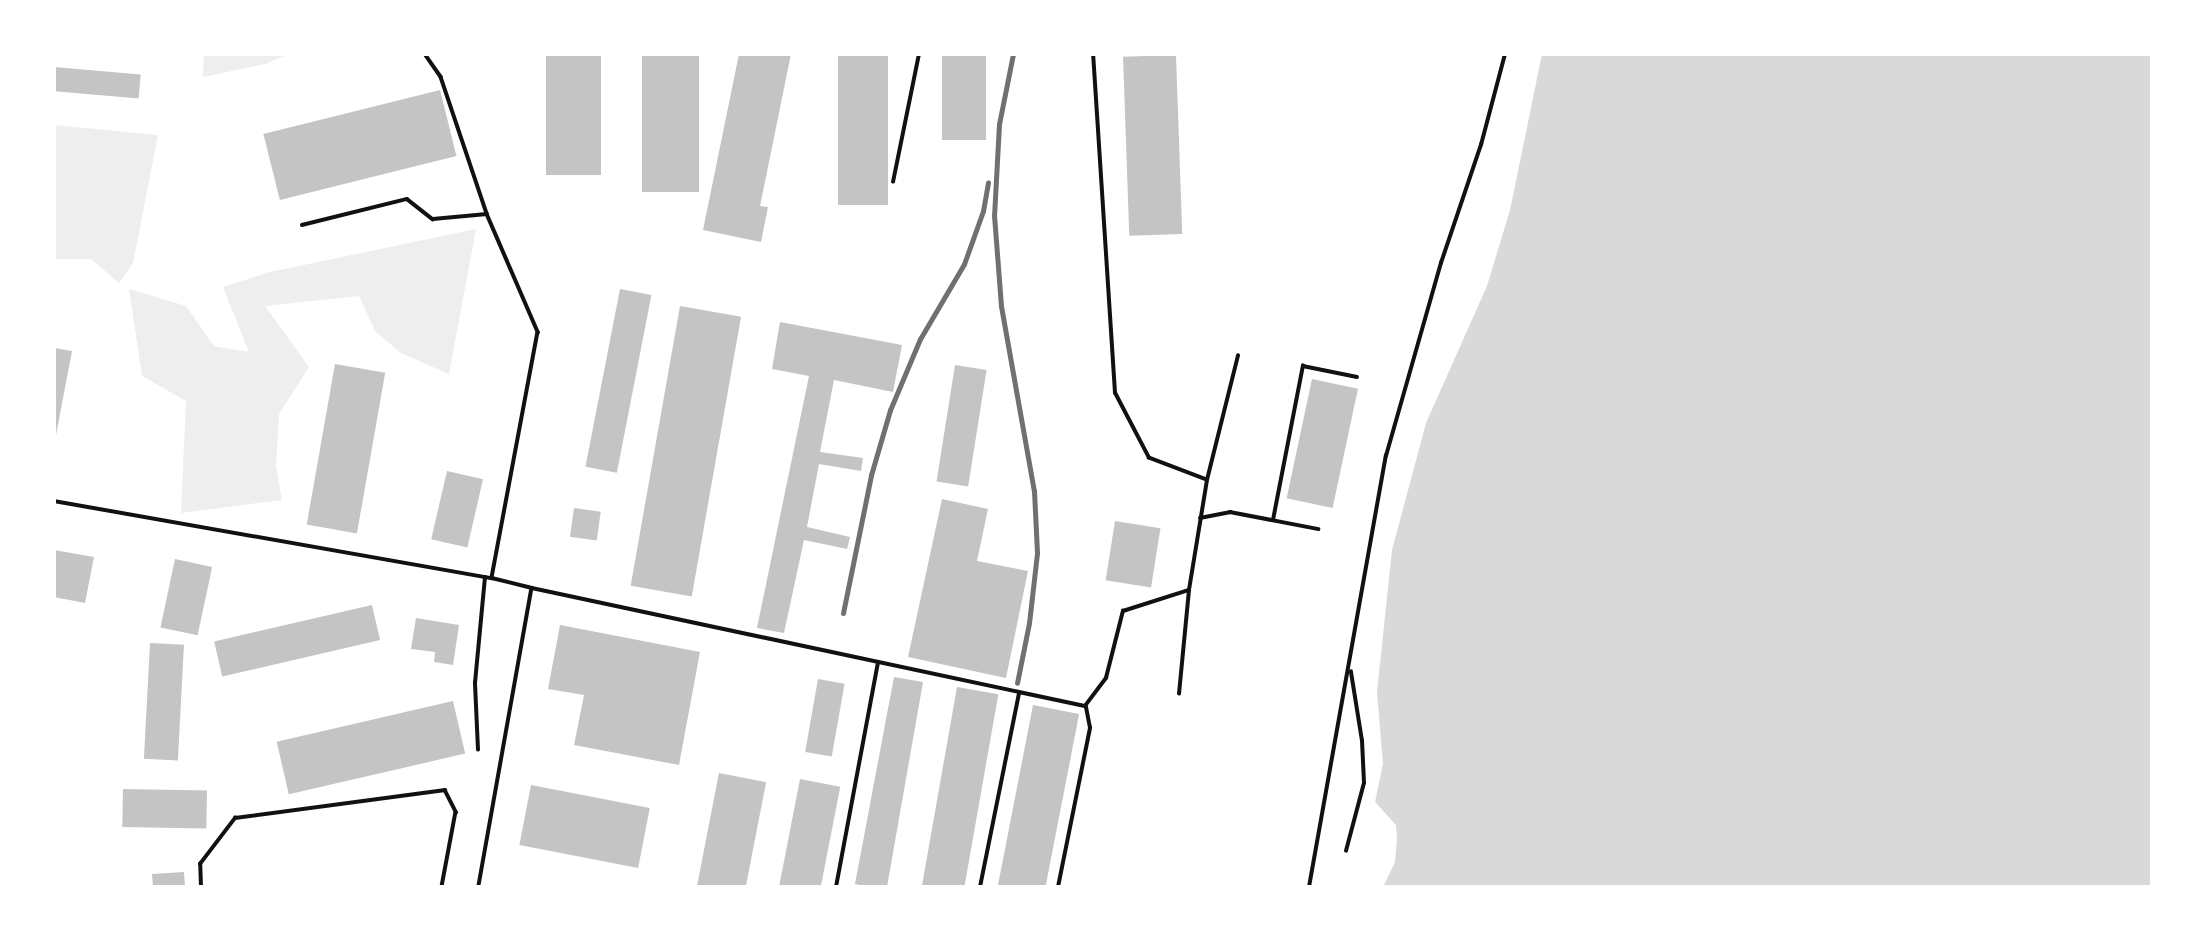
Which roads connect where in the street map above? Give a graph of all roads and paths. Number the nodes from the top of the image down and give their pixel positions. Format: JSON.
{"nodes":[{"id":1,"x":425,"y":54,"type":"edge"},
{"id":2,"x":919,"y":54,"type":"edge"},
{"id":3,"x":1093,"y":54,"type":"edge"},
{"id":4,"x":1505,"y":54,"type":"edge"},
{"id":5,"x":894,"y":182,"type":"dead end"},
{"id":6,"x":487,"y":214,"type":"junction"},
{"id":7,"x":302,"y":225,"type":"dead end"},
{"id":8,"x":1238,"y":356,"type":"dead end"},
{"id":9,"x":1357,"y":377,"type":"dead end"},
{"id":10,"x":1207,"y":480,"type":"junction"},
{"id":11,"x":54,"y":501,"type":"edge"},
{"id":12,"x":1200,"y":518,"type":"junction"},
{"id":13,"x":1273,"y":520,"type":"junction"},
{"id":14,"x":1318,"y":529,"type":"dead end"},
{"id":15,"x":485,"y":577,"type":"junction"},
{"id":16,"x":492,"y":578,"type":"junction"},
{"id":17,"x":532,"y":588,"type":"junction"},
{"id":18,"x":1189,"y":590,"type":"junction"},
{"id":19,"x":878,"y":663,"type":"junction"},
{"id":20,"x":1350,"y":667,"type":"junction"},
{"id":21,"x":1019,"y":693,"type":"junction"},
{"id":22,"x":1180,"y":694,"type":"dead end"},
{"id":23,"x":1086,"y":706,"type":"junction"},
{"id":24,"x":478,"y":750,"type":"dead end"},
{"id":25,"x":1346,"y":851,"type":"dead end"},
{"id":26,"x":201,"y":887,"type":"edge"},
{"id":27,"x":442,"y":887,"type":"edge"},
{"id":28,"x":479,"y":887,"type":"edge"},
{"id":29,"x":836,"y":887,"type":"edge"},
{"id":30,"x":980,"y":887,"type":"edge"},
{"id":31,"x":1058,"y":887,"type":"edge"},
{"id":32,"x":1309,"y":887,"type":"edge"}],
"edges":[{"from":1,"to":6,"type":"lane"},
{"from":2,"to":5,"type":"lane"},
{"from":3,"to":10,"type":"lane"},
{"from":4,"to":20,"type":"lane"},
{"from":6,"to":7,"type":"lane"},
{"from":6,"to":16,"type":"lane"},
{"from":8,"to":10,"type":"lane"},
{"from":9,"to":13,"type":"lane"},
{"from":10,"to":12,"type":"lane"},
{"from":11,"to":15,"type":"lane"},
{"from":12,"to":13,"type":"lane"},
{"from":12,"to":18,"type":"lane"},
{"from":13,"to":14,"type":"lane"},
{"from":15,"to":16,"type":"lane"},
{"from":15,"to":24,"type":"lane"},
{"from":16,"to":17,"type":"lane"},
{"from":17,"to":19,"type":"lane"},
{"from":17,"to":28,"type":"lane"},
{"from":18,"to":22,"type":"lane"},
{"from":18,"to":23,"type":"lane"},
{"from":19,"to":21,"type":"lane"},
{"from":19,"to":29,"type":"lane"},
{"from":20,"to":25,"type":"lane"},
{"from":20,"to":32,"type":"lane"},
{"from":21,"to":23,"type":"lane"},
{"from":21,"to":30,"type":"lane"},
{"from":23,"to":31,"type":"lane"},
{"from":26,"to":27,"type":"lane"}]}
